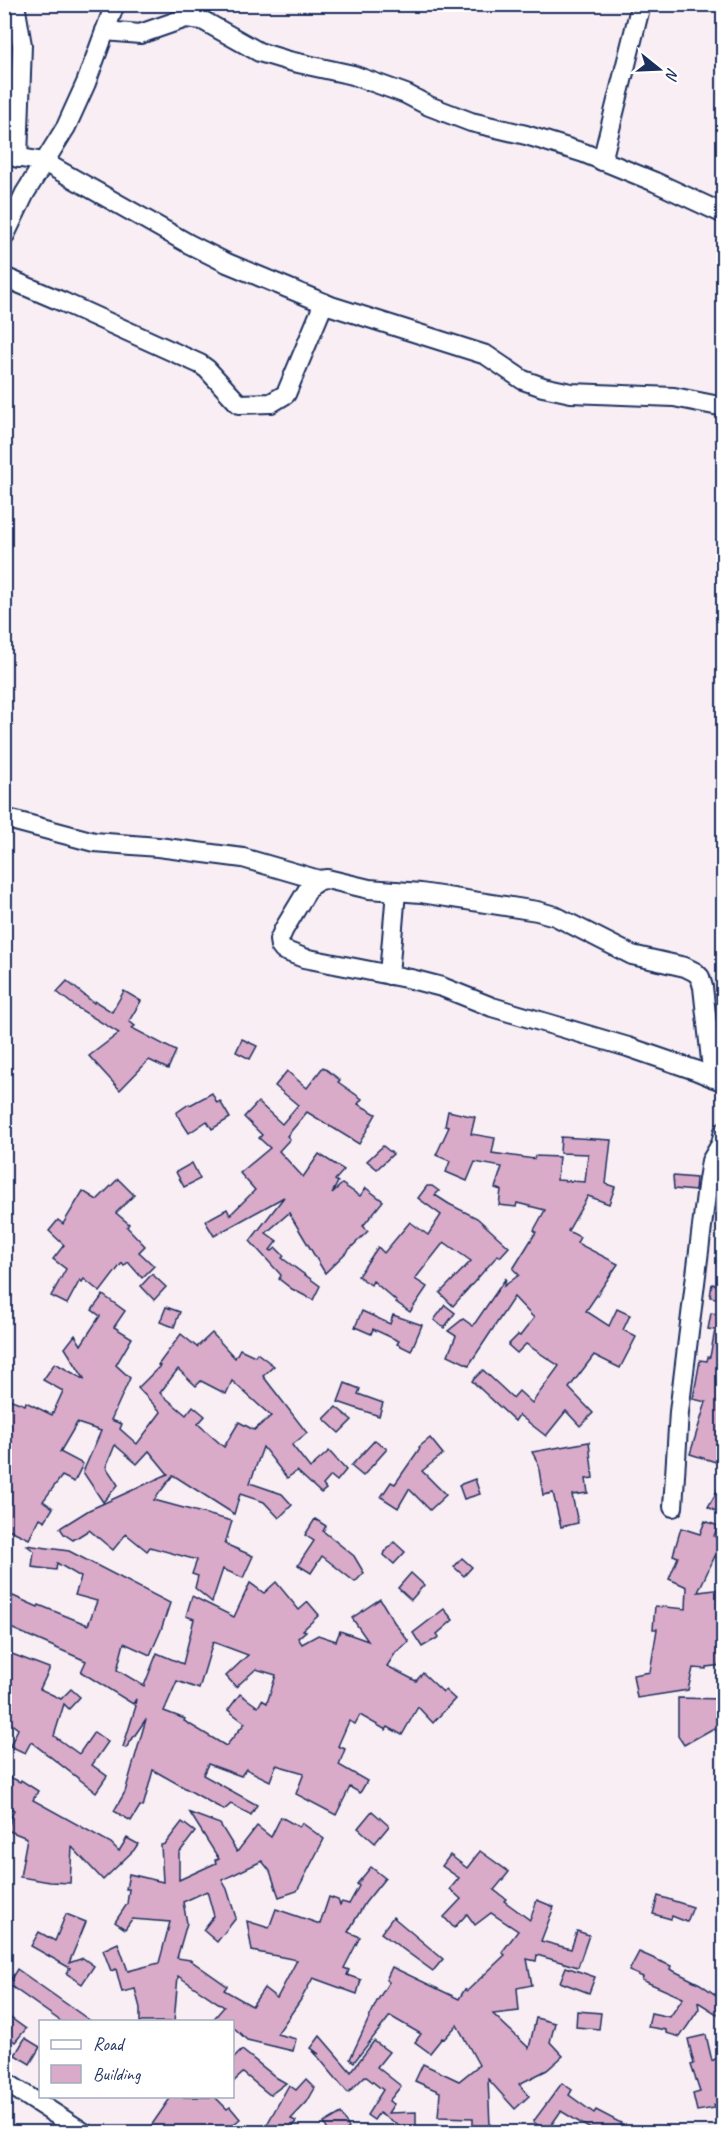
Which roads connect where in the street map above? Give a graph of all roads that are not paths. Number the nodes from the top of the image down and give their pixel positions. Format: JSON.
{"nodes":[{"id":1,"x":15,"y":4,"type":"edge"},
{"id":2,"x":115,"y":4,"type":"edge"},
{"id":3,"x":641,"y":4,"type":"edge"},
{"id":4,"x":105,"y":31,"type":"junction"},
{"id":5,"x":11,"y":157,"type":"edge"},
{"id":6,"x":602,"y":161,"type":"junction"},
{"id":7,"x":44,"y":162,"type":"junction"},
{"id":8,"x":723,"y":214,"type":"edge"},
{"id":9,"x":4,"y":237,"type":"edge"},
{"id":10,"x":4,"y":277,"type":"edge"},
{"id":11,"x":324,"y":303,"type":"junction"},
{"id":12,"x":723,"y":406,"type":"edge"},
{"id":13,"x":4,"y":818,"type":"edge"},
{"id":14,"x":319,"y":880,"type":"junction"},
{"id":15,"x":396,"y":891,"type":"junction"},
{"id":16,"x":388,"y":975,"type":"junction"},
{"id":17,"x":718,"y":1080,"type":"edge"},
{"id":18,"x":723,"y":1131,"type":"edge"},
{"id":19,"x":673,"y":1508,"type":"dead end"},
{"id":20,"x":4,"y":2081,"type":"edge"},
{"id":21,"x":83,"y":2133,"type":"edge"}],
"edges":[{"from":1,"to":5,"type":"street"},
{"from":2,"to":4,"type":"street"},
{"from":3,"to":6,"type":"street"},
{"from":4,"to":6,"type":"street"},
{"from":4,"to":7,"type":"street"},
{"from":5,"to":7,"type":"street"},
{"from":6,"to":8,"type":"street"},
{"from":7,"to":9,"type":"street"},
{"from":7,"to":11,"type":"street"},
{"from":10,"to":11,"type":"street"},
{"from":11,"to":12,"type":"street"},
{"from":13,"to":14,"type":"street"},
{"from":14,"to":15,"type":"street"},
{"from":14,"to":16,"type":"street"},
{"from":15,"to":16,"type":"street"},
{"from":15,"to":17,"type":"street"},
{"from":16,"to":17,"type":"street"},
{"from":18,"to":19,"type":"street"},
{"from":20,"to":21,"type":"street"}]}
